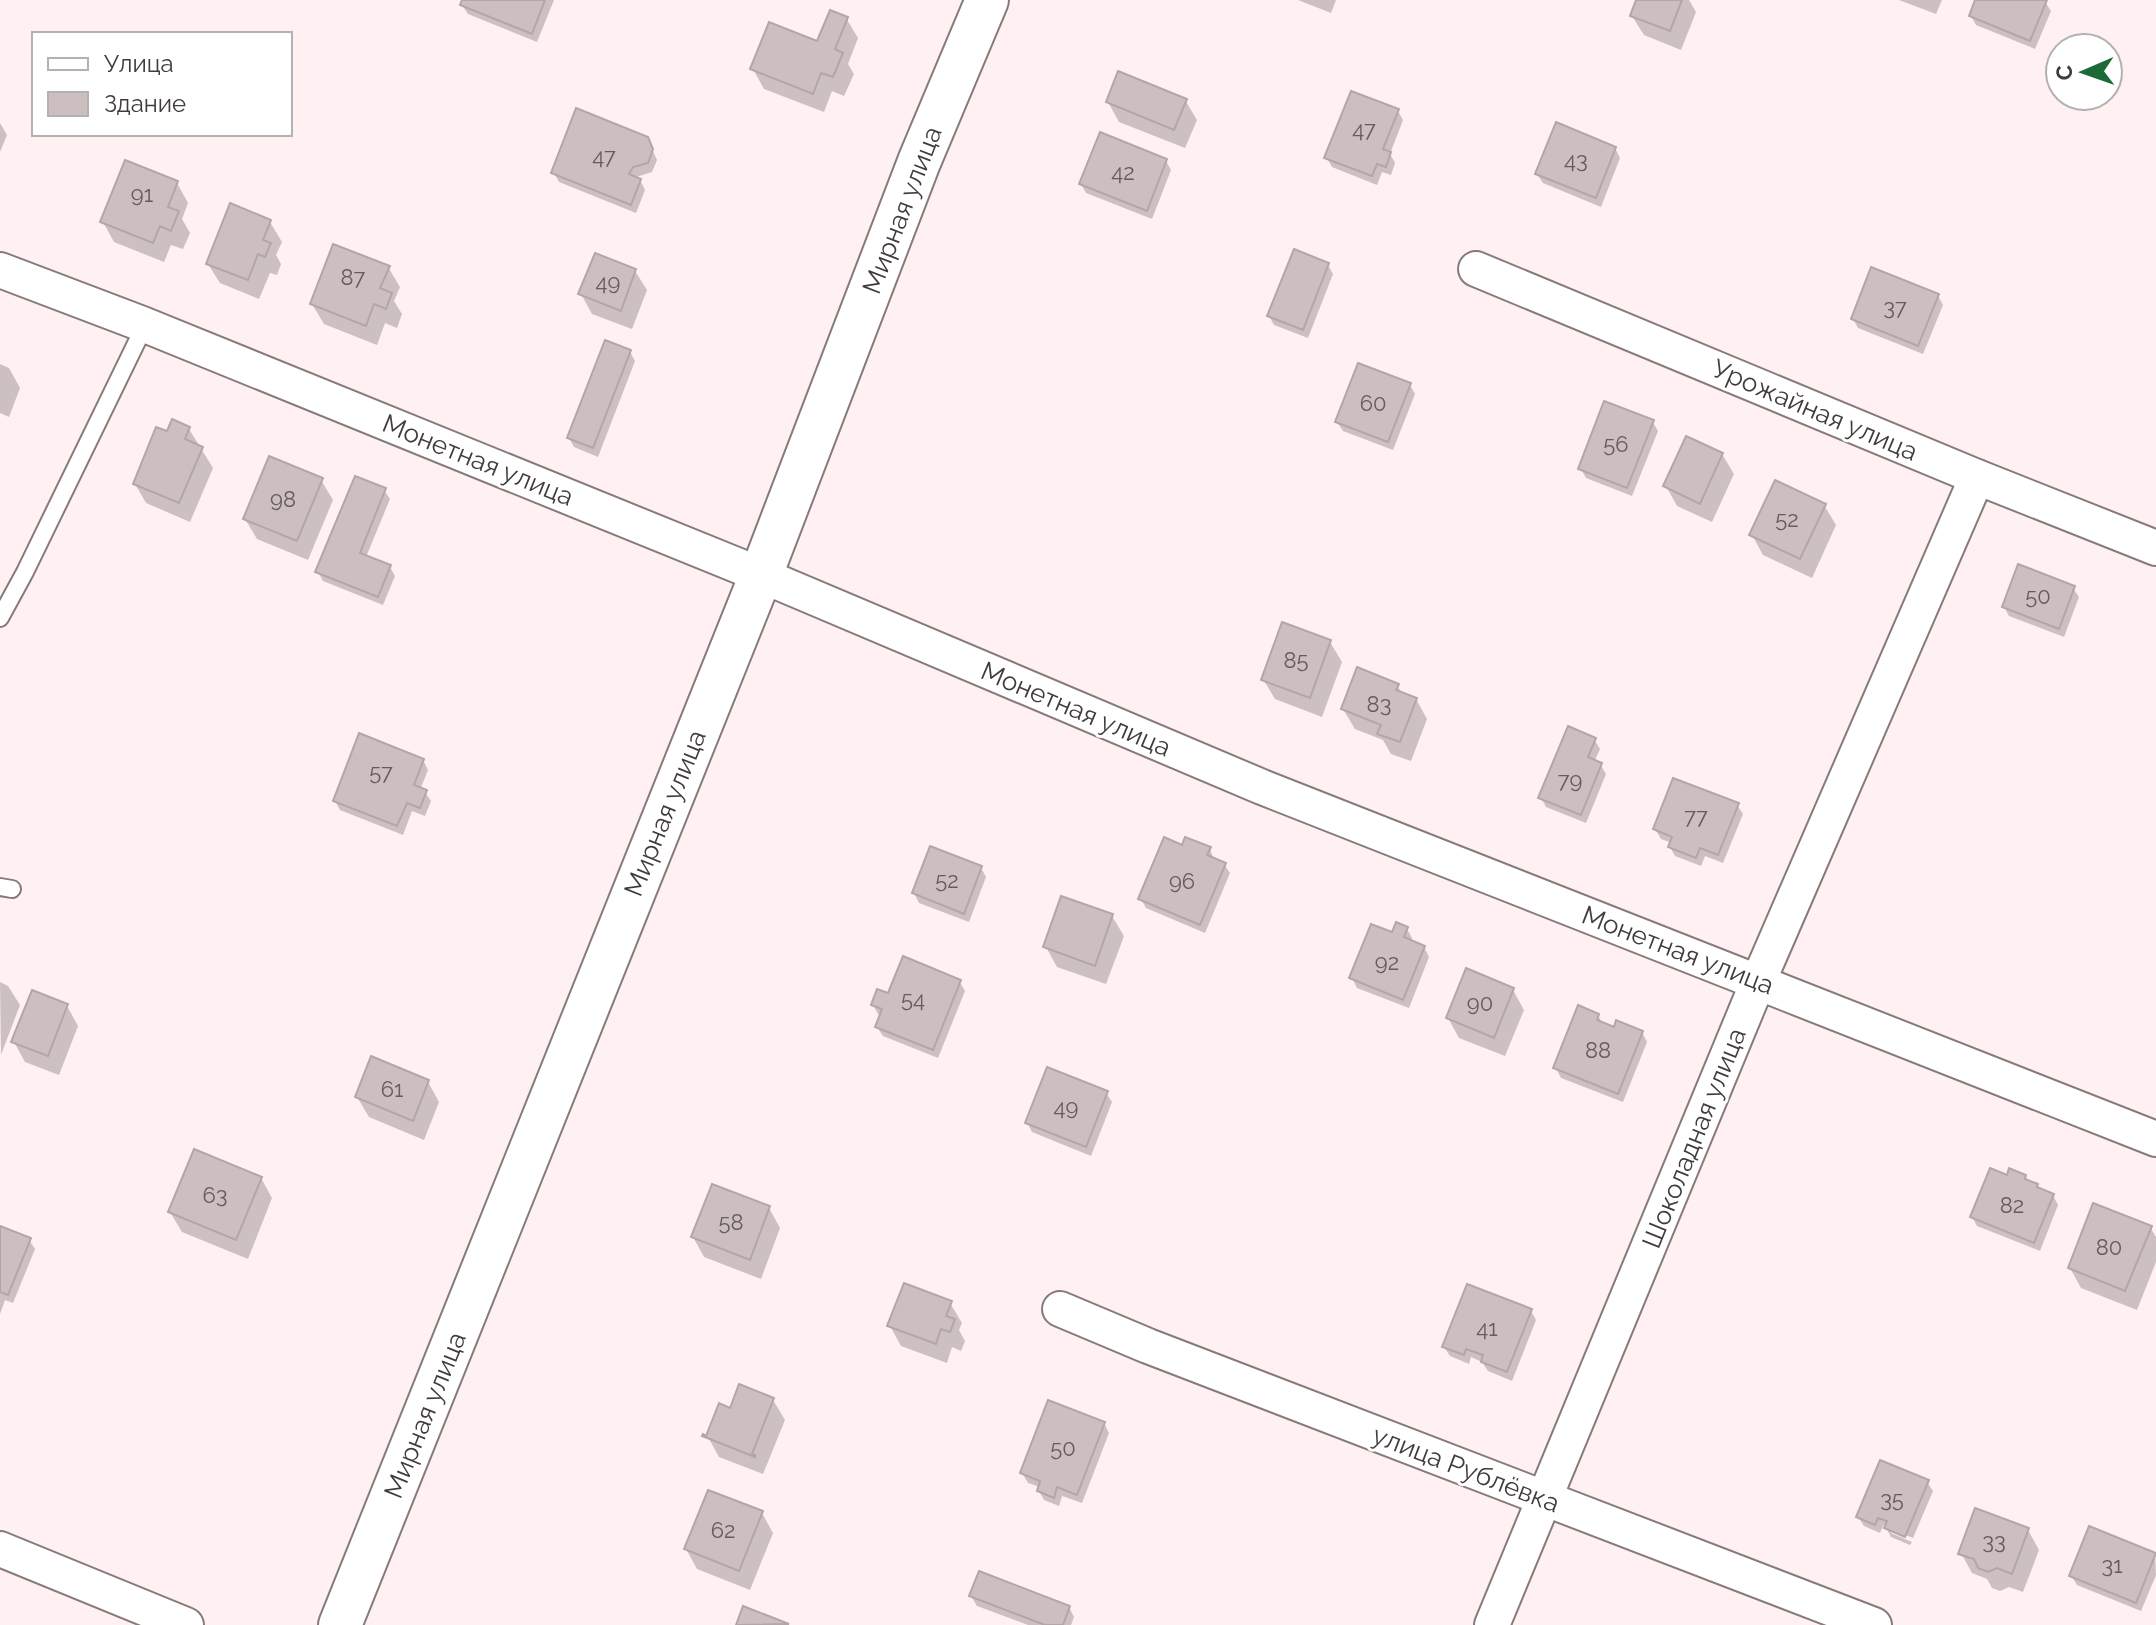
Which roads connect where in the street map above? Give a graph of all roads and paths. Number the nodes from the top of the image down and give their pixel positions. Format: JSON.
{"nodes":[{"id":1,"x":987,"y":0,"type":"edge"},
{"id":2,"x":1476,"y":269,"type":"dead end"},
{"id":3,"x":0,"y":270,"type":"edge"},
{"id":4,"x":145,"y":325,"type":"junction"},
{"id":5,"x":1977,"y":477,"type":"junction"},
{"id":6,"x":2156,"y":548,"type":"edge"},
{"id":7,"x":761,"y":575,"type":"junction"},
{"id":8,"x":0,"y":618,"type":"edge"},
{"id":9,"x":1758,"y":982,"type":"junction"},
{"id":10,"x":2156,"y":1139,"type":"edge"},
{"id":11,"x":1060,"y":1309,"type":"dead end"},
{"id":12,"x":1545,"y":1499,"type":"junction"},
{"id":13,"x":0,"y":1549,"type":"edge"},
{"id":14,"x":186,"y":1625,"type":"edge"},
{"id":15,"x":340,"y":1625,"type":"edge"},
{"id":16,"x":1492,"y":1625,"type":"edge"},
{"id":17,"x":1874,"y":1625,"type":"edge"}],
"edges":[{"from":1,"to":7,"type":"street","name":"Мирная улица"},
{"from":2,"to":5,"type":"street","name":"Урожайная улица"},
{"from":3,"to":4,"type":"street","name":"Монетная улица"},
{"from":4,"to":7,"type":"street","name":"Монетная улица"},
{"from":4,"to":8,"type":"lane"},
{"from":5,"to":6,"type":"street","name":"Урожайная улица"},
{"from":5,"to":9,"type":"street","name":"Шоколадная улица"},
{"from":7,"to":9,"type":"street","name":"Монетная улица"},
{"from":7,"to":15,"type":"street","name":"Мирная улица"},
{"from":9,"to":10,"type":"street","name":"Монетная улица"},
{"from":9,"to":12,"type":"street","name":"Шоколадная улица"},
{"from":11,"to":12,"type":"street","name":"улица Рублёвка"},
{"from":12,"to":16,"type":"street","name":"Шоколадная улица"},
{"from":12,"to":17,"type":"street","name":"улица Рублёвка"},
{"from":13,"to":14,"type":"street"}]}
